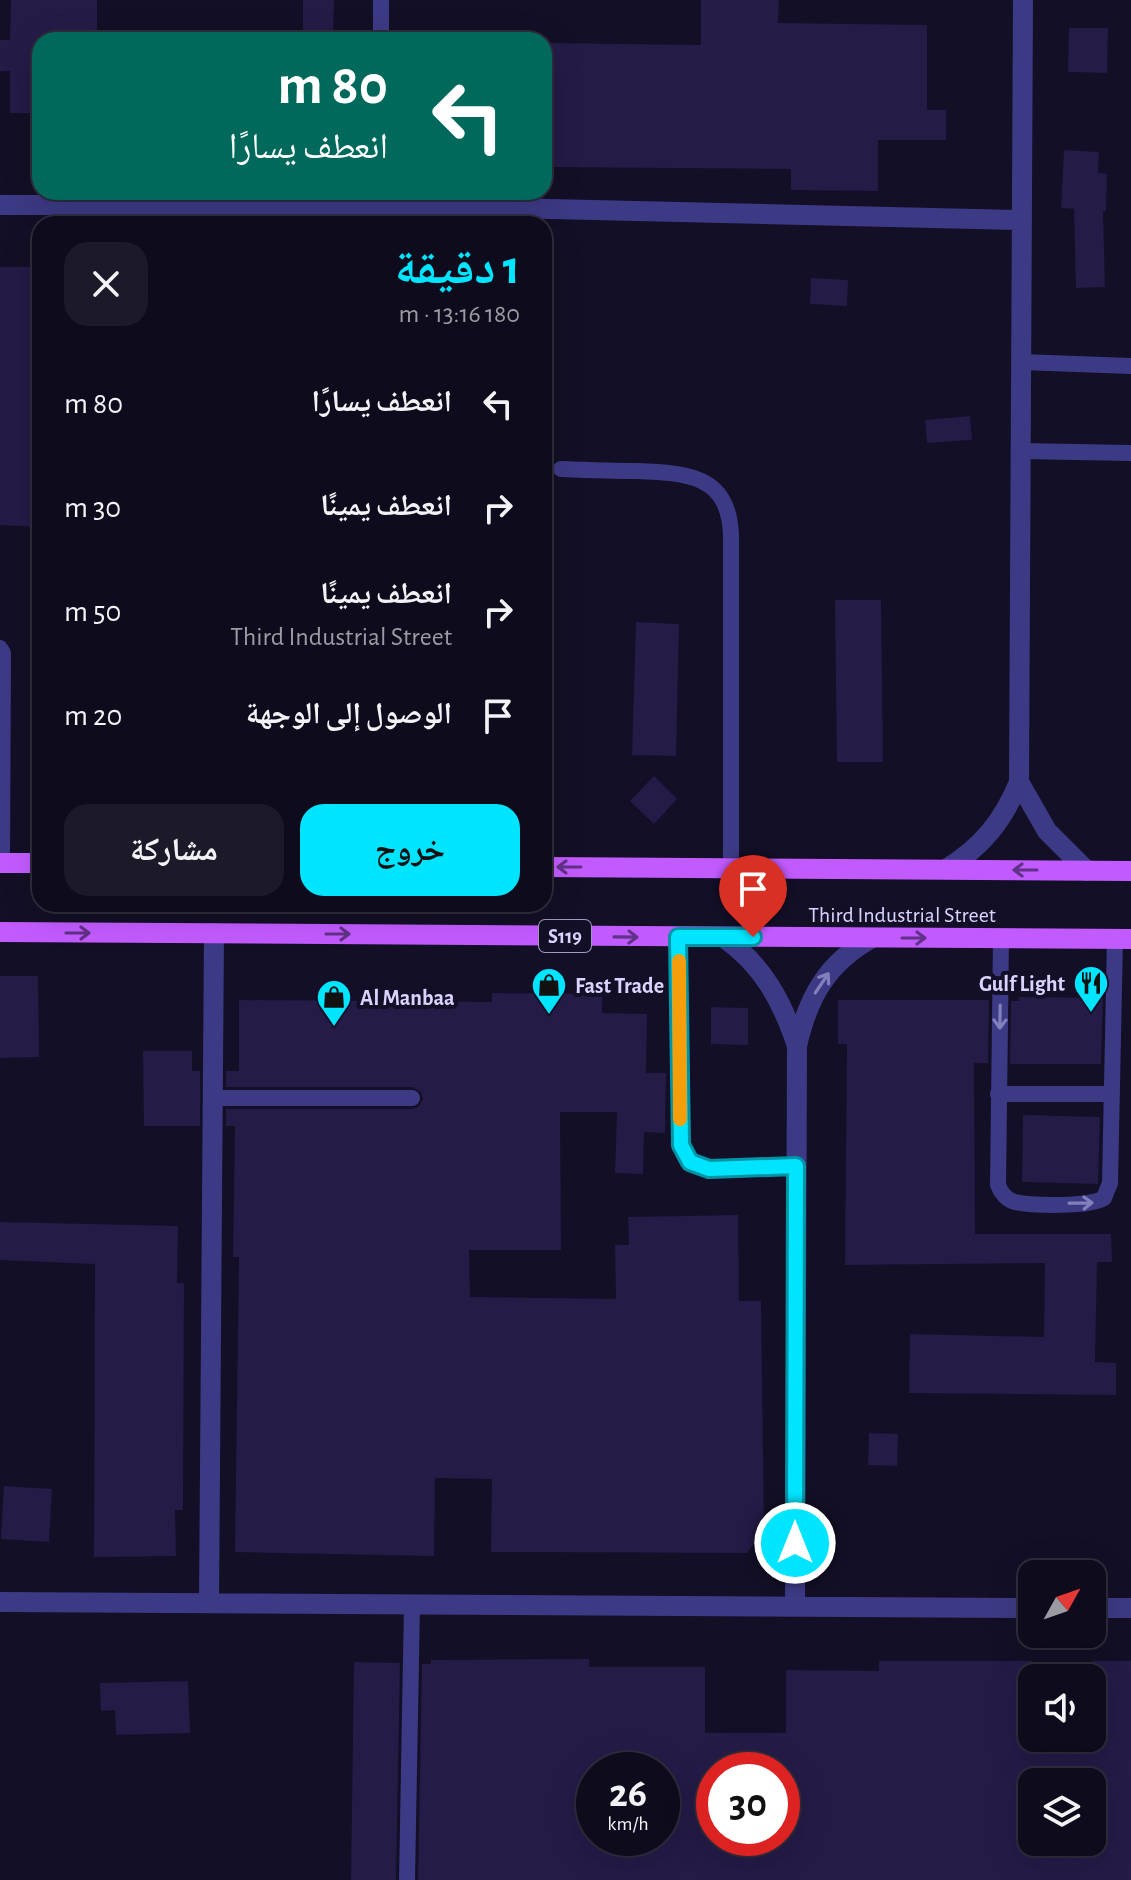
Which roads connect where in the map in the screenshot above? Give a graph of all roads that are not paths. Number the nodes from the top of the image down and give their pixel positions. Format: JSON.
{"nodes":[{"id":1,"x":381,"y":0,"type":"edge"},
{"id":2,"x":1023,"y":0,"type":"edge"},
{"id":3,"x":381,"y":32,"type":"edge"},
{"id":4,"x":271,"y":200,"type":"edge"},
{"id":5,"x":438,"y":200,"type":"edge"},
{"id":6,"x":0,"y":205,"type":"edge"},
{"id":7,"x":1022,"y":220,"type":"junction"},
{"id":8,"x":1021,"y":362,"type":"junction"},
{"id":9,"x":1131,"y":366,"type":"edge"},
{"id":10,"x":1020,"y":451,"type":"junction"},
{"id":11,"x":1131,"y":453,"type":"edge"},
{"id":12,"x":561,"y":469,"type":"dead end"},
{"id":13,"x":0,"y":648,"type":"edge"},
{"id":14,"x":1019,"y":782,"type":"junction"},
{"id":15,"x":1,"y":863,"type":"edge"},
{"id":16,"x":32,"y":863,"type":"edge"},
{"id":17,"x":552,"y":867,"type":"edge"},
{"id":18,"x":731,"y":868,"type":"junction"},
{"id":19,"x":946,"y":869,"type":"junction"},
{"id":20,"x":1087,"y":871,"type":"junction"},
{"id":21,"x":1131,"y":871,"type":"edge"},
{"id":22,"x":0,"y":932,"type":"edge"},
{"id":23,"x":214,"y":933,"type":"junction"},
{"id":24,"x":678,"y":937,"type":"junction"},
{"id":25,"x":723,"y":937,"type":"junction"},
{"id":26,"x":872,"y":938,"type":"junction"},
{"id":27,"x":1001,"y":939,"type":"junction"},
{"id":28,"x":1123,"y":939,"type":"edge"},
{"id":29,"x":797,"y":1046,"type":"junction"},
{"id":30,"x":998,"y":1094,"type":"junction"},
{"id":31,"x":1112,"y":1094,"type":"junction"},
{"id":32,"x":212,"y":1098,"type":"junction"},
{"id":33,"x":412,"y":1098,"type":"dead end"},
{"id":34,"x":796,"y":1166,"type":"junction"},
{"id":35,"x":0,"y":1602,"type":"edge"},
{"id":36,"x":209,"y":1603,"type":"junction"},
{"id":37,"x":412,"y":1604,"type":"junction"},
{"id":38,"x":795,"y":1606,"type":"junction"},
{"id":39,"x":1018,"y":1608,"type":"edge"},
{"id":40,"x":1106,"y":1608,"type":"edge"},
{"id":41,"x":1131,"y":1608,"type":"edge"},
{"id":42,"x":407,"y":1880,"type":"edge"}],
"edges":[{"from":1,"to":3,"type":"lane"},
{"from":2,"to":7,"type":"street"},
{"from":4,"to":6,"type":"street"},
{"from":5,"to":7,"type":"street"},
{"from":7,"to":8,"type":"street"},
{"from":8,"to":9,"type":"lane"},
{"from":8,"to":10,"type":"street"},
{"from":10,"to":11,"type":"lane"},
{"from":10,"to":14,"type":"street"},
{"from":12,"to":18,"type":"lane"},
{"from":13,"to":15,"type":"lane"},
{"from":14,"to":19,"type":"street"},
{"from":14,"to":20,"type":"street"},
{"from":15,"to":16,"type":"main road"},
{"from":18,"to":17,"type":"main road","name":"Third Industrial Street","one_way":true},
{"from":18,"to":19,"type":"main road","name":"Third Industrial Street"},
{"from":20,"to":19,"type":"main road","name":"Third Industrial Street","one_way":true},
{"from":20,"to":21,"type":"main road","name":"Third Industrial Street"},
{"from":22,"to":23,"type":"main road","name":"Third Industrial Street","number":"S119","one_way":true},
{"from":23,"to":24,"type":"main road","name":"Third Industrial Street","number":"S119","one_way":true},
{"from":23,"to":32,"type":"street"},
{"from":24,"to":25,"type":"main road","name":"Third Industrial Street","number":"S119"},
{"from":24,"to":34,"type":"lane"},
{"from":25,"to":26,"type":"main road","name":"Third Industrial Street","number":"S119"},
{"from":25,"to":29,"type":"street"},
{"from":26,"to":27,"type":"main road","name":"Third Industrial Street","number":"S119","one_way":true},
{"from":29,"to":26,"type":"street","one_way":true},
{"from":27,"to":28,"type":"main road","name":"Third Industrial Street","number":"S119"},
{"from":27,"to":30,"type":"lane","one_way":true},
{"from":28,"to":31,"type":"lane"},
{"from":29,"to":34,"type":"street"},
{"from":30,"to":31,"type":"lane"},
{"from":30,"to":31,"type":"lane","one_way":true},
{"from":32,"to":33,"type":"lane"},
{"from":32,"to":36,"type":"street"},
{"from":34,"to":38,"type":"street"},
{"from":35,"to":36,"type":"street"},
{"from":36,"to":37,"type":"street"},
{"from":37,"to":38,"type":"street"},
{"from":37,"to":42,"type":"lane"},
{"from":38,"to":39,"type":"street"},
{"from":40,"to":41,"type":"street"}]}
